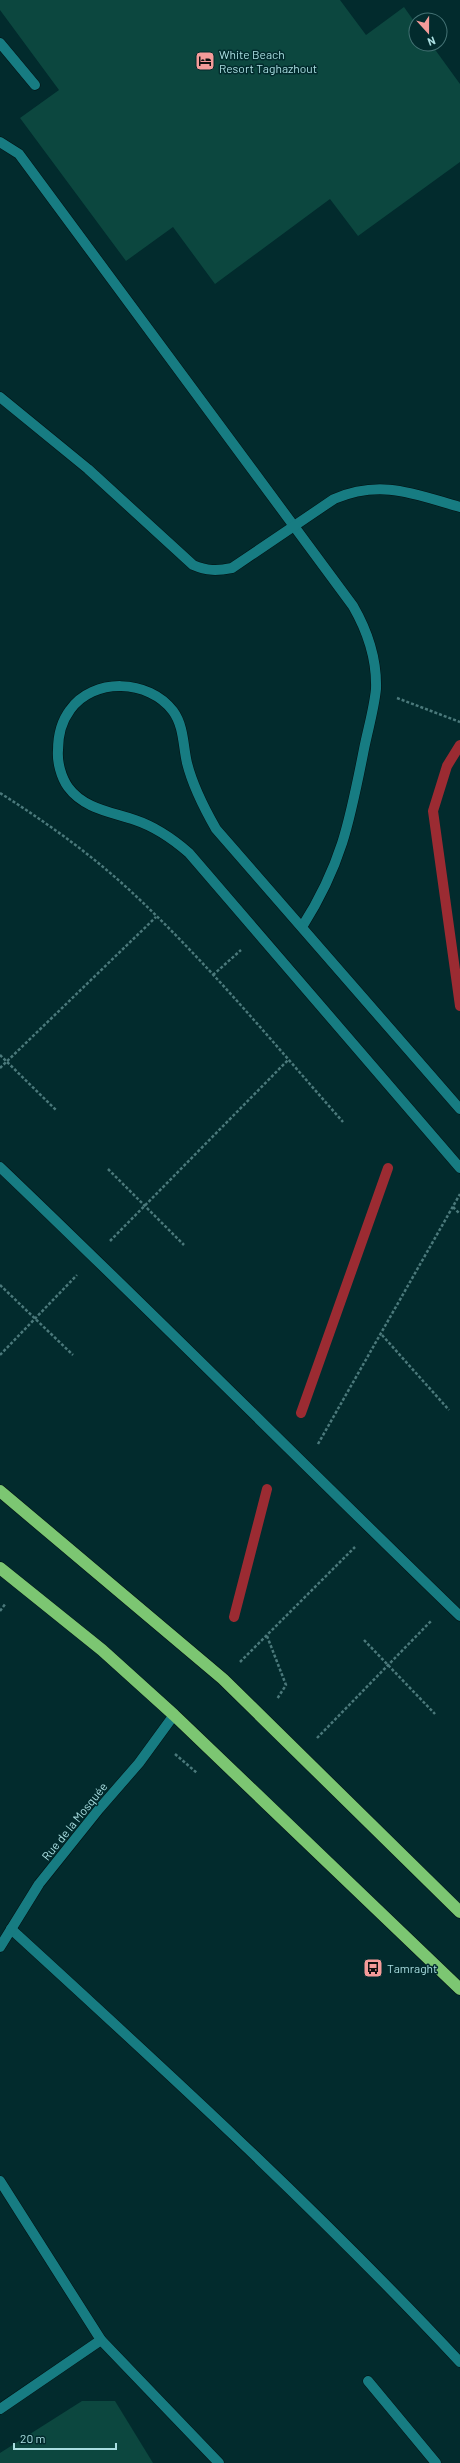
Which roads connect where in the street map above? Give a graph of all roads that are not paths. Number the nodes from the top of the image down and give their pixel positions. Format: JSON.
{"nodes":[{"id":1,"x":0,"y":43,"type":"edge"},
{"id":2,"x":35,"y":85,"type":"dead end"},
{"id":3,"x":0,"y":142,"type":"edge"},
{"id":4,"x":0,"y":397,"type":"edge"},
{"id":5,"x":460,"y":507,"type":"edge"},
{"id":6,"x":294,"y":526,"type":"junction"},
{"id":7,"x":302,"y":927,"type":"junction"},
{"id":8,"x":460,"y":1109,"type":"edge"},
{"id":9,"x":0,"y":1167,"type":"edge"},
{"id":10,"x":460,"y":1168,"type":"edge"},
{"id":11,"x":0,"y":1491,"type":"edge"},
{"id":12,"x":0,"y":1568,"type":"edge"},
{"id":13,"x":460,"y":1616,"type":"edge"},
{"id":14,"x":174,"y":1715,"type":"junction"},
{"id":15,"x":460,"y":1912,"type":"edge"},
{"id":16,"x":11,"y":1928,"type":"junction"},
{"id":17,"x":0,"y":1947,"type":"edge"},
{"id":18,"x":460,"y":1989,"type":"edge"},
{"id":19,"x":0,"y":2181,"type":"edge"},
{"id":20,"x":101,"y":2340,"type":"junction"},
{"id":21,"x":460,"y":2362,"type":"edge"},
{"id":22,"x":368,"y":2381,"type":"dead end"},
{"id":23,"x":0,"y":2409,"type":"edge"},
{"id":24,"x":219,"y":2463,"type":"edge"},
{"id":25,"x":436,"y":2463,"type":"edge"}],
"edges":[{"from":1,"to":2,"type":"street"},
{"from":3,"to":6,"type":"street"},
{"from":4,"to":6,"type":"street"},
{"from":5,"to":6,"type":"street"},
{"from":6,"to":7,"type":"street"},
{"from":7,"to":8,"type":"street"},
{"from":7,"to":10,"type":"street"},
{"from":9,"to":13,"type":"street"},
{"from":11,"to":15,"type":"highway"},
{"from":12,"to":14,"type":"highway"},
{"from":14,"to":16,"type":"street","name":"Rue de la Mosquée"},
{"from":14,"to":18,"type":"highway"},
{"from":16,"to":17,"type":"street","name":"Rue de la Mosquée"},
{"from":16,"to":21,"type":"street"},
{"from":19,"to":20,"type":"street"},
{"from":20,"to":23,"type":"street"},
{"from":20,"to":24,"type":"street"},
{"from":22,"to":25,"type":"street"}]}
